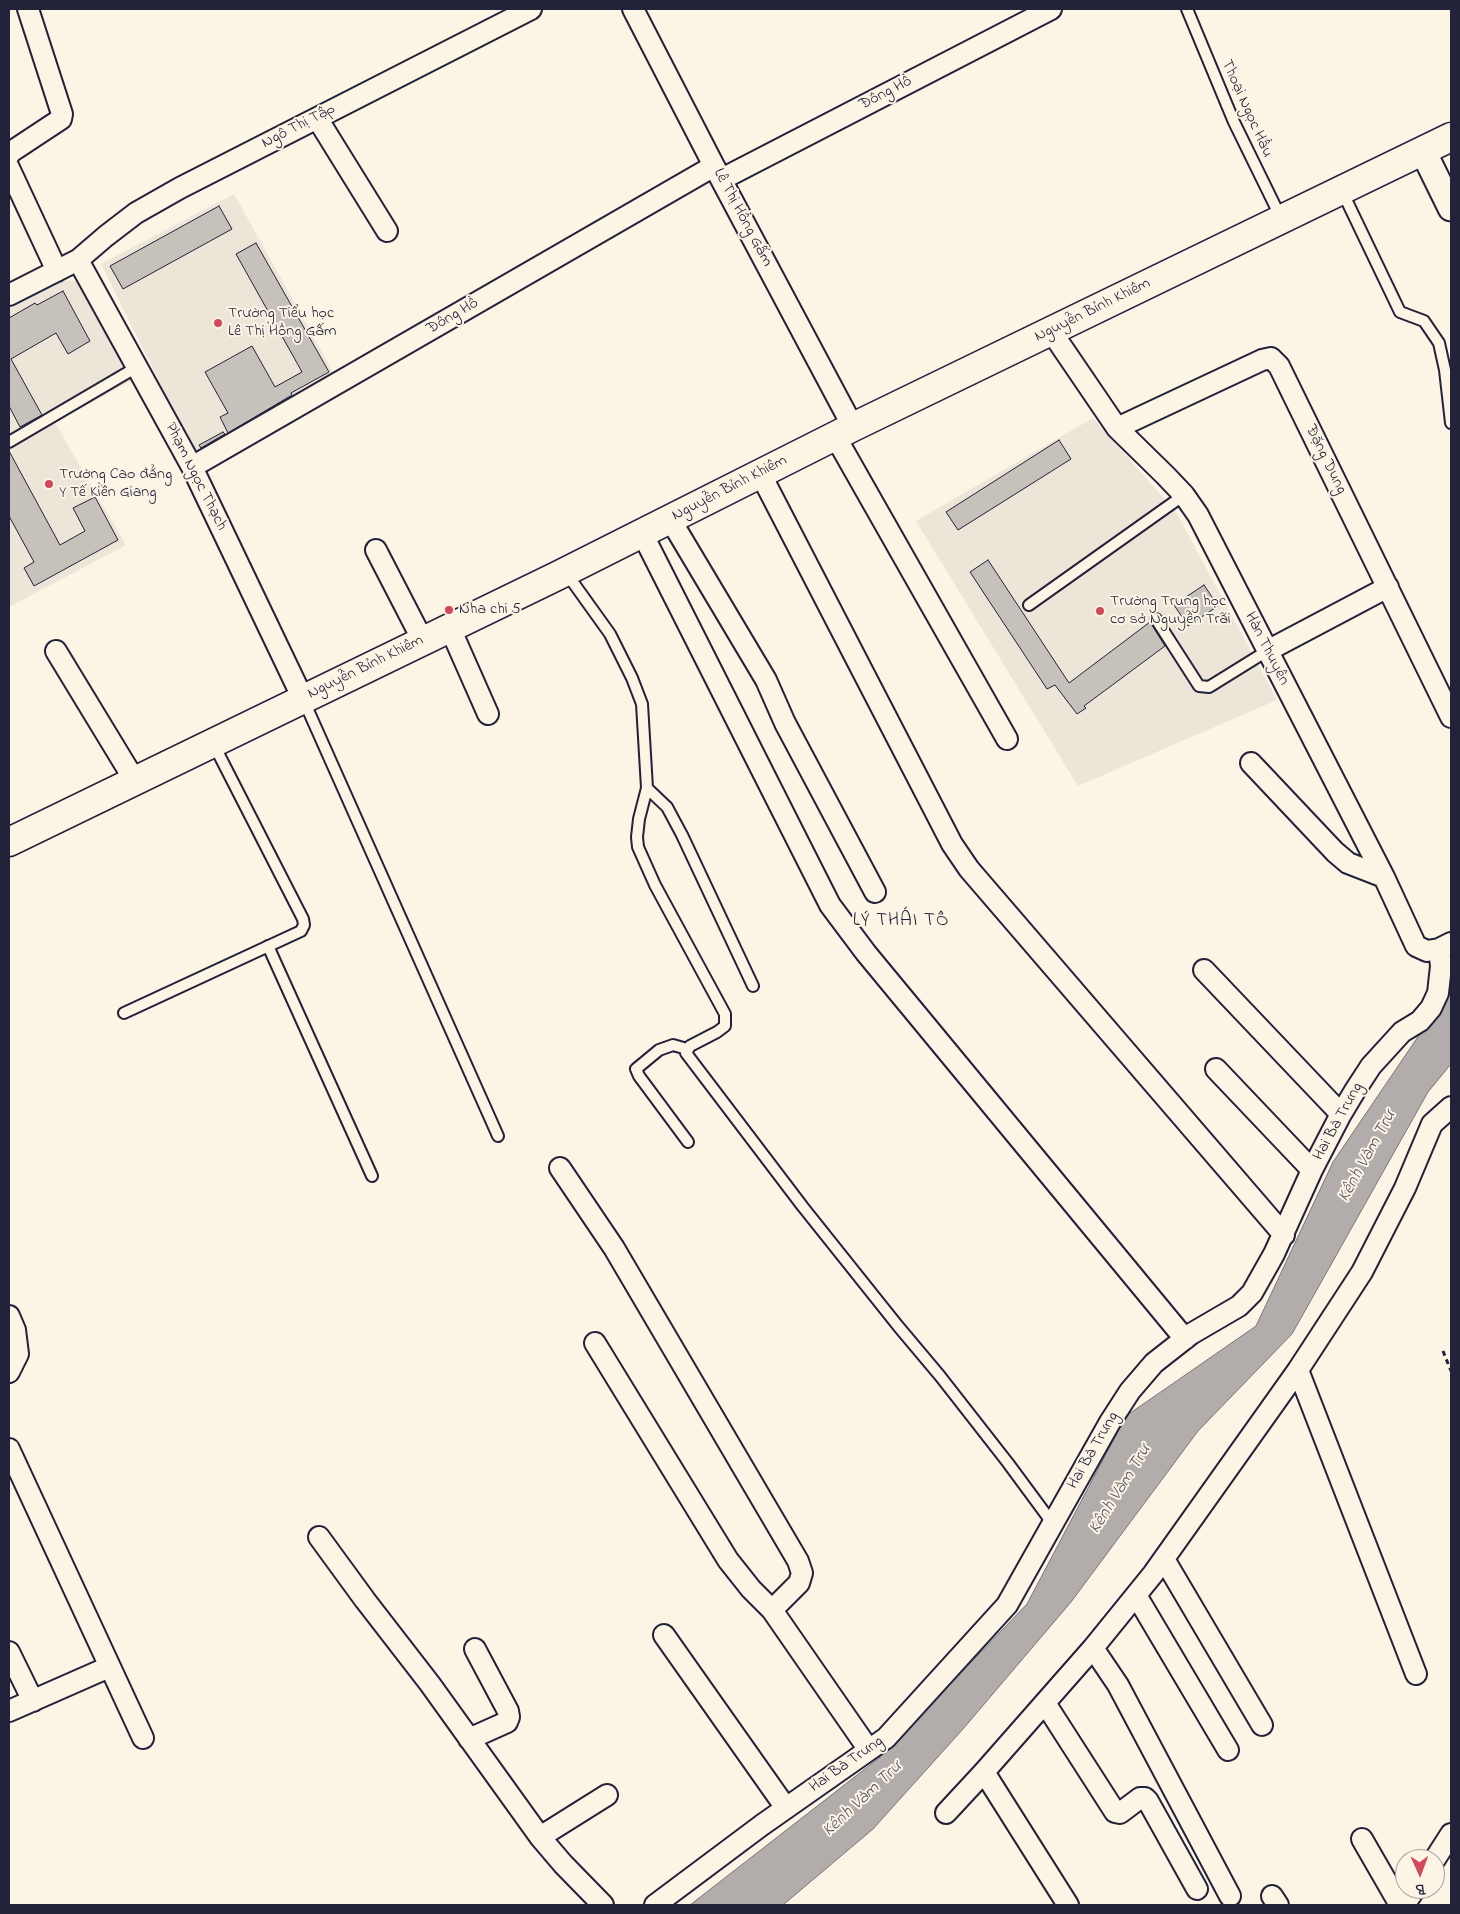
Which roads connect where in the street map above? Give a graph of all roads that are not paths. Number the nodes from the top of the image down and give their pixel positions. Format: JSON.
{"nodes":[{"id":1,"x":28,"y":9,"type":"edge"},
{"id":2,"x":531,"y":9,"type":"edge"},
{"id":3,"x":634,"y":9,"type":"edge"},
{"id":4,"x":1051,"y":9,"type":"edge"},
{"id":5,"x":1187,"y":9,"type":"edge"},
{"id":6,"x":318,"y":118,"type":"junction"},
{"id":7,"x":1451,"y":137,"type":"edge"},
{"id":8,"x":1423,"y":151,"type":"junction"},
{"id":9,"x":9,"y":156,"type":"edge"},
{"id":10,"x":9,"y":168,"type":"edge"},
{"id":11,"x":718,"y":172,"type":"junction"},
{"id":12,"x":1342,"y":190,"type":"junction"},
{"id":13,"x":1451,"y":208,"type":"edge"},
{"id":14,"x":1282,"y":220,"type":"junction"},
{"id":15,"x":387,"y":231,"type":"dead end"},
{"id":16,"x":78,"y":260,"type":"junction"},
{"id":17,"x":57,"y":270,"type":"junction"},
{"id":18,"x":9,"y":295,"type":"edge"},
{"id":19,"x":1051,"y":331,"type":"junction"},
{"id":20,"x":137,"y":367,"type":"junction"},
{"id":21,"x":1451,"y":423,"type":"edge"},
{"id":22,"x":1117,"y":428,"type":"junction"},
{"id":23,"x":844,"y":431,"type":"junction"},
{"id":24,"x":9,"y":442,"type":"edge"},
{"id":25,"x":192,"y":467,"type":"junction"},
{"id":26,"x":760,"y":473,"type":"junction"},
{"id":27,"x":1184,"y":496,"type":"junction"},
{"id":28,"x":670,"y":519,"type":"junction"},
{"id":29,"x":642,"y":533,"type":"junction"},
{"id":30,"x":376,"y":550,"type":"dead end"},
{"id":31,"x":565,"y":571,"type":"junction"},
{"id":32,"x":1388,"y":587,"type":"junction"},
{"id":33,"x":1029,"y":605,"type":"dead end"},
{"id":34,"x":1156,"y":619,"type":"dead end"},
{"id":35,"x":450,"y":628,"type":"junction"},
{"id":36,"x":423,"y":641,"type":"junction"},
{"id":37,"x":56,"y":651,"type":"dead end"},
{"id":38,"x":1267,"y":651,"type":"junction"},
{"id":39,"x":303,"y":699,"type":"junction"},
{"id":40,"x":488,"y":714,"type":"dead end"},
{"id":41,"x":1451,"y":717,"type":"edge"},
{"id":42,"x":1007,"y":739,"type":"dead end"},
{"id":43,"x":213,"y":743,"type":"junction"},
{"id":44,"x":1251,"y":763,"type":"dead end"},
{"id":45,"x":135,"y":780,"type":"junction"},
{"id":46,"x":647,"y":788,"type":"junction"},
{"id":47,"x":9,"y":842,"type":"edge"},
{"id":48,"x":1384,"y":878,"type":"junction"},
{"id":49,"x":875,"y":892,"type":"dead end"},
{"id":50,"x":268,"y":946,"type":"junction"},
{"id":51,"x":1445,"y":946,"type":"edge"},
{"id":52,"x":1204,"y":970,"type":"dead end"},
{"id":53,"x":753,"y":986,"type":"dead end"},
{"id":54,"x":124,"y":1013,"type":"dead end"},
{"id":55,"x":687,"y":1049,"type":"junction"},
{"id":56,"x":1216,"y":1069,"type":"dead end"},
{"id":57,"x":1451,"y":1107,"type":"edge"},
{"id":58,"x":1341,"y":1114,"type":"junction"},
{"id":59,"x":498,"y":1136,"type":"dead end"},
{"id":60,"x":688,"y":1142,"type":"dead end"},
{"id":61,"x":560,"y":1168,"type":"dead end"},
{"id":62,"x":1312,"y":1170,"type":"junction"},
{"id":63,"x":372,"y":1176,"type":"dead end"},
{"id":64,"x":1284,"y":1235,"type":"junction"},
{"id":65,"x":9,"y":1316,"type":"edge"},
{"id":66,"x":1184,"y":1339,"type":"junction"},
{"id":67,"x":596,"y":1343,"type":"dead end"},
{"id":68,"x":1298,"y":1370,"type":"junction"},
{"id":69,"x":9,"y":1372,"type":"edge"},
{"id":70,"x":9,"y":1449,"type":"edge"},
{"id":71,"x":14,"y":1473,"type":"edge"},
{"id":72,"x":1052,"y":1524,"type":"junction"},
{"id":73,"x":319,"y":1537,"type":"dead end"},
{"id":74,"x":1164,"y":1559,"type":"junction"},
{"id":75,"x":1136,"y":1595,"type":"junction"},
{"id":76,"x":772,"y":1610,"type":"junction"},
{"id":77,"x":664,"y":1635,"type":"dead end"},
{"id":78,"x":1093,"y":1648,"type":"junction"},
{"id":79,"x":475,"y":1650,"type":"dead end"},
{"id":80,"x":9,"y":1652,"type":"edge"},
{"id":81,"x":108,"y":1667,"type":"junction"},
{"id":82,"x":1416,"y":1674,"type":"dead end"},
{"id":83,"x":33,"y":1701,"type":"junction"},
{"id":84,"x":1045,"y":1703,"type":"junction"},
{"id":85,"x":9,"y":1712,"type":"edge"},
{"id":86,"x":1262,"y":1725,"type":"dead end"},
{"id":87,"x":143,"y":1738,"type":"dead end"},
{"id":88,"x":470,"y":1740,"type":"junction"},
{"id":89,"x":869,"y":1750,"type":"junction"},
{"id":90,"x":1228,"y":1750,"type":"dead end"},
{"id":91,"x":984,"y":1772,"type":"junction"},
{"id":92,"x":607,"y":1795,"type":"dead end"},
{"id":93,"x":786,"y":1808,"type":"junction"},
{"id":94,"x":946,"y":1813,"type":"dead end"},
{"id":95,"x":1451,"y":1834,"type":"edge"},
{"id":96,"x":540,"y":1837,"type":"junction"},
{"id":97,"x":1362,"y":1839,"type":"dead end"},
{"id":98,"x":1441,"y":1849,"type":"edge"},
{"id":99,"x":1197,"y":1889,"type":"dead end"},
{"id":100,"x":1230,"y":1896,"type":"dead end"},
{"id":101,"x":604,"y":1905,"type":"edge"},
{"id":102,"x":655,"y":1905,"type":"edge"},
{"id":103,"x":1068,"y":1905,"type":"edge"},
{"id":104,"x":1400,"y":1905,"type":"edge"}],
"edges":[{"from":1,"to":9,"type":"street"},
{"from":2,"to":6,"type":"street","name":"Ngô Thị Tập"},
{"from":3,"to":11,"type":"street","name":"Lê Thị Hồng Gấm"},
{"from":4,"to":11,"type":"street","name":"Đông Hồ"},
{"from":5,"to":14,"type":"lane","name":"Thoại Ngọc Hầu"},
{"from":6,"to":15,"type":"street"},
{"from":6,"to":16,"type":"street","name":"Ngô Thị Tập"},
{"from":7,"to":8,"type":"main road","name":"Nguyễn Bỉnh Khiêm"},
{"from":8,"to":12,"type":"main road","name":"Nguyễn Bỉnh Khiêm"},
{"from":8,"to":13,"type":"street"},
{"from":10,"to":17,"type":"street"},
{"from":11,"to":23,"type":"street","name":"Lê Thị Hồng Gấm"},
{"from":11,"to":25,"type":"street","name":"Đông Hồ"},
{"from":12,"to":14,"type":"main road","name":"Nguyễn Bỉnh Khiêm"},
{"from":12,"to":21,"type":"lane"},
{"from":14,"to":19,"type":"main road","name":"Nguyễn Bỉnh Khiêm"},
{"from":16,"to":17,"type":"street","name":"Ngô Thị Tập"},
{"from":16,"to":20,"type":"street","name":"Phạm Ngọc Thạch"},
{"from":17,"to":18,"type":"street","name":"Ngô Thị Tập"},
{"from":19,"to":22,"type":"street","name":"Hàn Thuyên"},
{"from":19,"to":23,"type":"main road","name":"Nguyễn Bỉnh Khiêm"},
{"from":20,"to":24,"type":"lane"},
{"from":20,"to":25,"type":"street","name":"Phạm Ngọc Thạch"},
{"from":22,"to":27,"type":"street","name":"Hàn Thuyên"},
{"from":22,"to":32,"type":"street","name":"Đặng Dung"},
{"from":23,"to":26,"type":"main road","name":"Nguyễn Bỉnh Khiêm"},
{"from":23,"to":42,"type":"street","name":"Lê Thị Hồng Gấm"},
{"from":25,"to":39,"type":"street","name":"Phạm Ngọc Thạch"},
{"from":26,"to":28,"type":"main road","name":"Nguyễn Bỉnh Khiêm"},
{"from":26,"to":64,"type":"street"},
{"from":27,"to":33,"type":"lane"},
{"from":27,"to":38,"type":"street","name":"Hàn Thuyên"},
{"from":28,"to":29,"type":"main road","name":"Nguyễn Bỉnh Khiêm"},
{"from":28,"to":49,"type":"street"},
{"from":29,"to":31,"type":"main road","name":"Nguyễn Bỉnh Khiêm"},
{"from":29,"to":66,"type":"street"},
{"from":30,"to":36,"type":"street"},
{"from":31,"to":35,"type":"main road","name":"Nguyễn Bỉnh Khiêm"},
{"from":31,"to":46,"type":"lane"},
{"from":32,"to":38,"type":"street"},
{"from":32,"to":41,"type":"street","name":"Đặng Dung"},
{"from":34,"to":38,"type":"lane"},
{"from":35,"to":36,"type":"main road","name":"Nguyễn Bỉnh Khiêm"},
{"from":35,"to":40,"type":"street"},
{"from":36,"to":39,"type":"main road","name":"Nguyễn Bỉnh Khiêm"},
{"from":37,"to":45,"type":"street"},
{"from":38,"to":48,"type":"street","name":"Hàn Thuyên"},
{"from":39,"to":43,"type":"main road","name":"Nguyễn Bỉnh Khiêm"},
{"from":39,"to":59,"type":"lane"},
{"from":43,"to":45,"type":"main road","name":"Nguyễn Bỉnh Khiêm"},
{"from":43,"to":50,"type":"lane"},
{"from":44,"to":48,"type":"street"},
{"from":45,"to":47,"type":"main road","name":"Nguyễn Bỉnh Khiêm"},
{"from":46,"to":53,"type":"lane"},
{"from":46,"to":55,"type":"lane"},
{"from":48,"to":51,"type":"street","name":"Hàn Thuyên"},
{"from":50,"to":54,"type":"lane"},
{"from":50,"to":63,"type":"lane"},
{"from":51,"to":58,"type":"street","name":"Hai Bà Trưng"},
{"from":52,"to":58,"type":"street"},
{"from":55,"to":60,"type":"lane"},
{"from":55,"to":72,"type":"lane"},
{"from":56,"to":62,"type":"street"},
{"from":57,"to":68,"type":"street"},
{"from":58,"to":62,"type":"street","name":"Hai Bà Trưng"},
{"from":61,"to":76,"type":"street"},
{"from":62,"to":64,"type":"street","name":"Hai Bà Trưng"},
{"from":64,"to":66,"type":"street","name":"Hai Bà Trưng"},
{"from":65,"to":69,"type":"street"},
{"from":66,"to":72,"type":"street","name":"Hai Bà Trưng"},
{"from":67,"to":76,"type":"street"},
{"from":68,"to":74,"type":"street"},
{"from":68,"to":82,"type":"street"},
{"from":70,"to":71,"type":"street"},
{"from":71,"to":81,"type":"street"},
{"from":72,"to":89,"type":"street","name":"Hai Bà Trưng"},
{"from":73,"to":88,"type":"street"},
{"from":74,"to":75,"type":"street"},
{"from":74,"to":86,"type":"street"},
{"from":75,"to":78,"type":"street"},
{"from":75,"to":90,"type":"street"},
{"from":76,"to":89,"type":"street"},
{"from":77,"to":93,"type":"street"},
{"from":78,"to":84,"type":"street"},
{"from":78,"to":100,"type":"street"},
{"from":79,"to":88,"type":"street"},
{"from":80,"to":83,"type":"street"},
{"from":81,"to":83,"type":"street"},
{"from":81,"to":87,"type":"street"},
{"from":83,"to":85,"type":"street"},
{"from":84,"to":91,"type":"street"},
{"from":84,"to":99,"type":"street"},
{"from":88,"to":96,"type":"street"},
{"from":89,"to":93,"type":"street","name":"Hai Bà Trưng"},
{"from":91,"to":94,"type":"street"},
{"from":91,"to":103,"type":"street"},
{"from":92,"to":96,"type":"street"},
{"from":93,"to":102,"type":"street","name":"Hai Bà Trưng"},
{"from":95,"to":98,"type":"street"},
{"from":96,"to":101,"type":"street"},
{"from":97,"to":104,"type":"street"}]}
